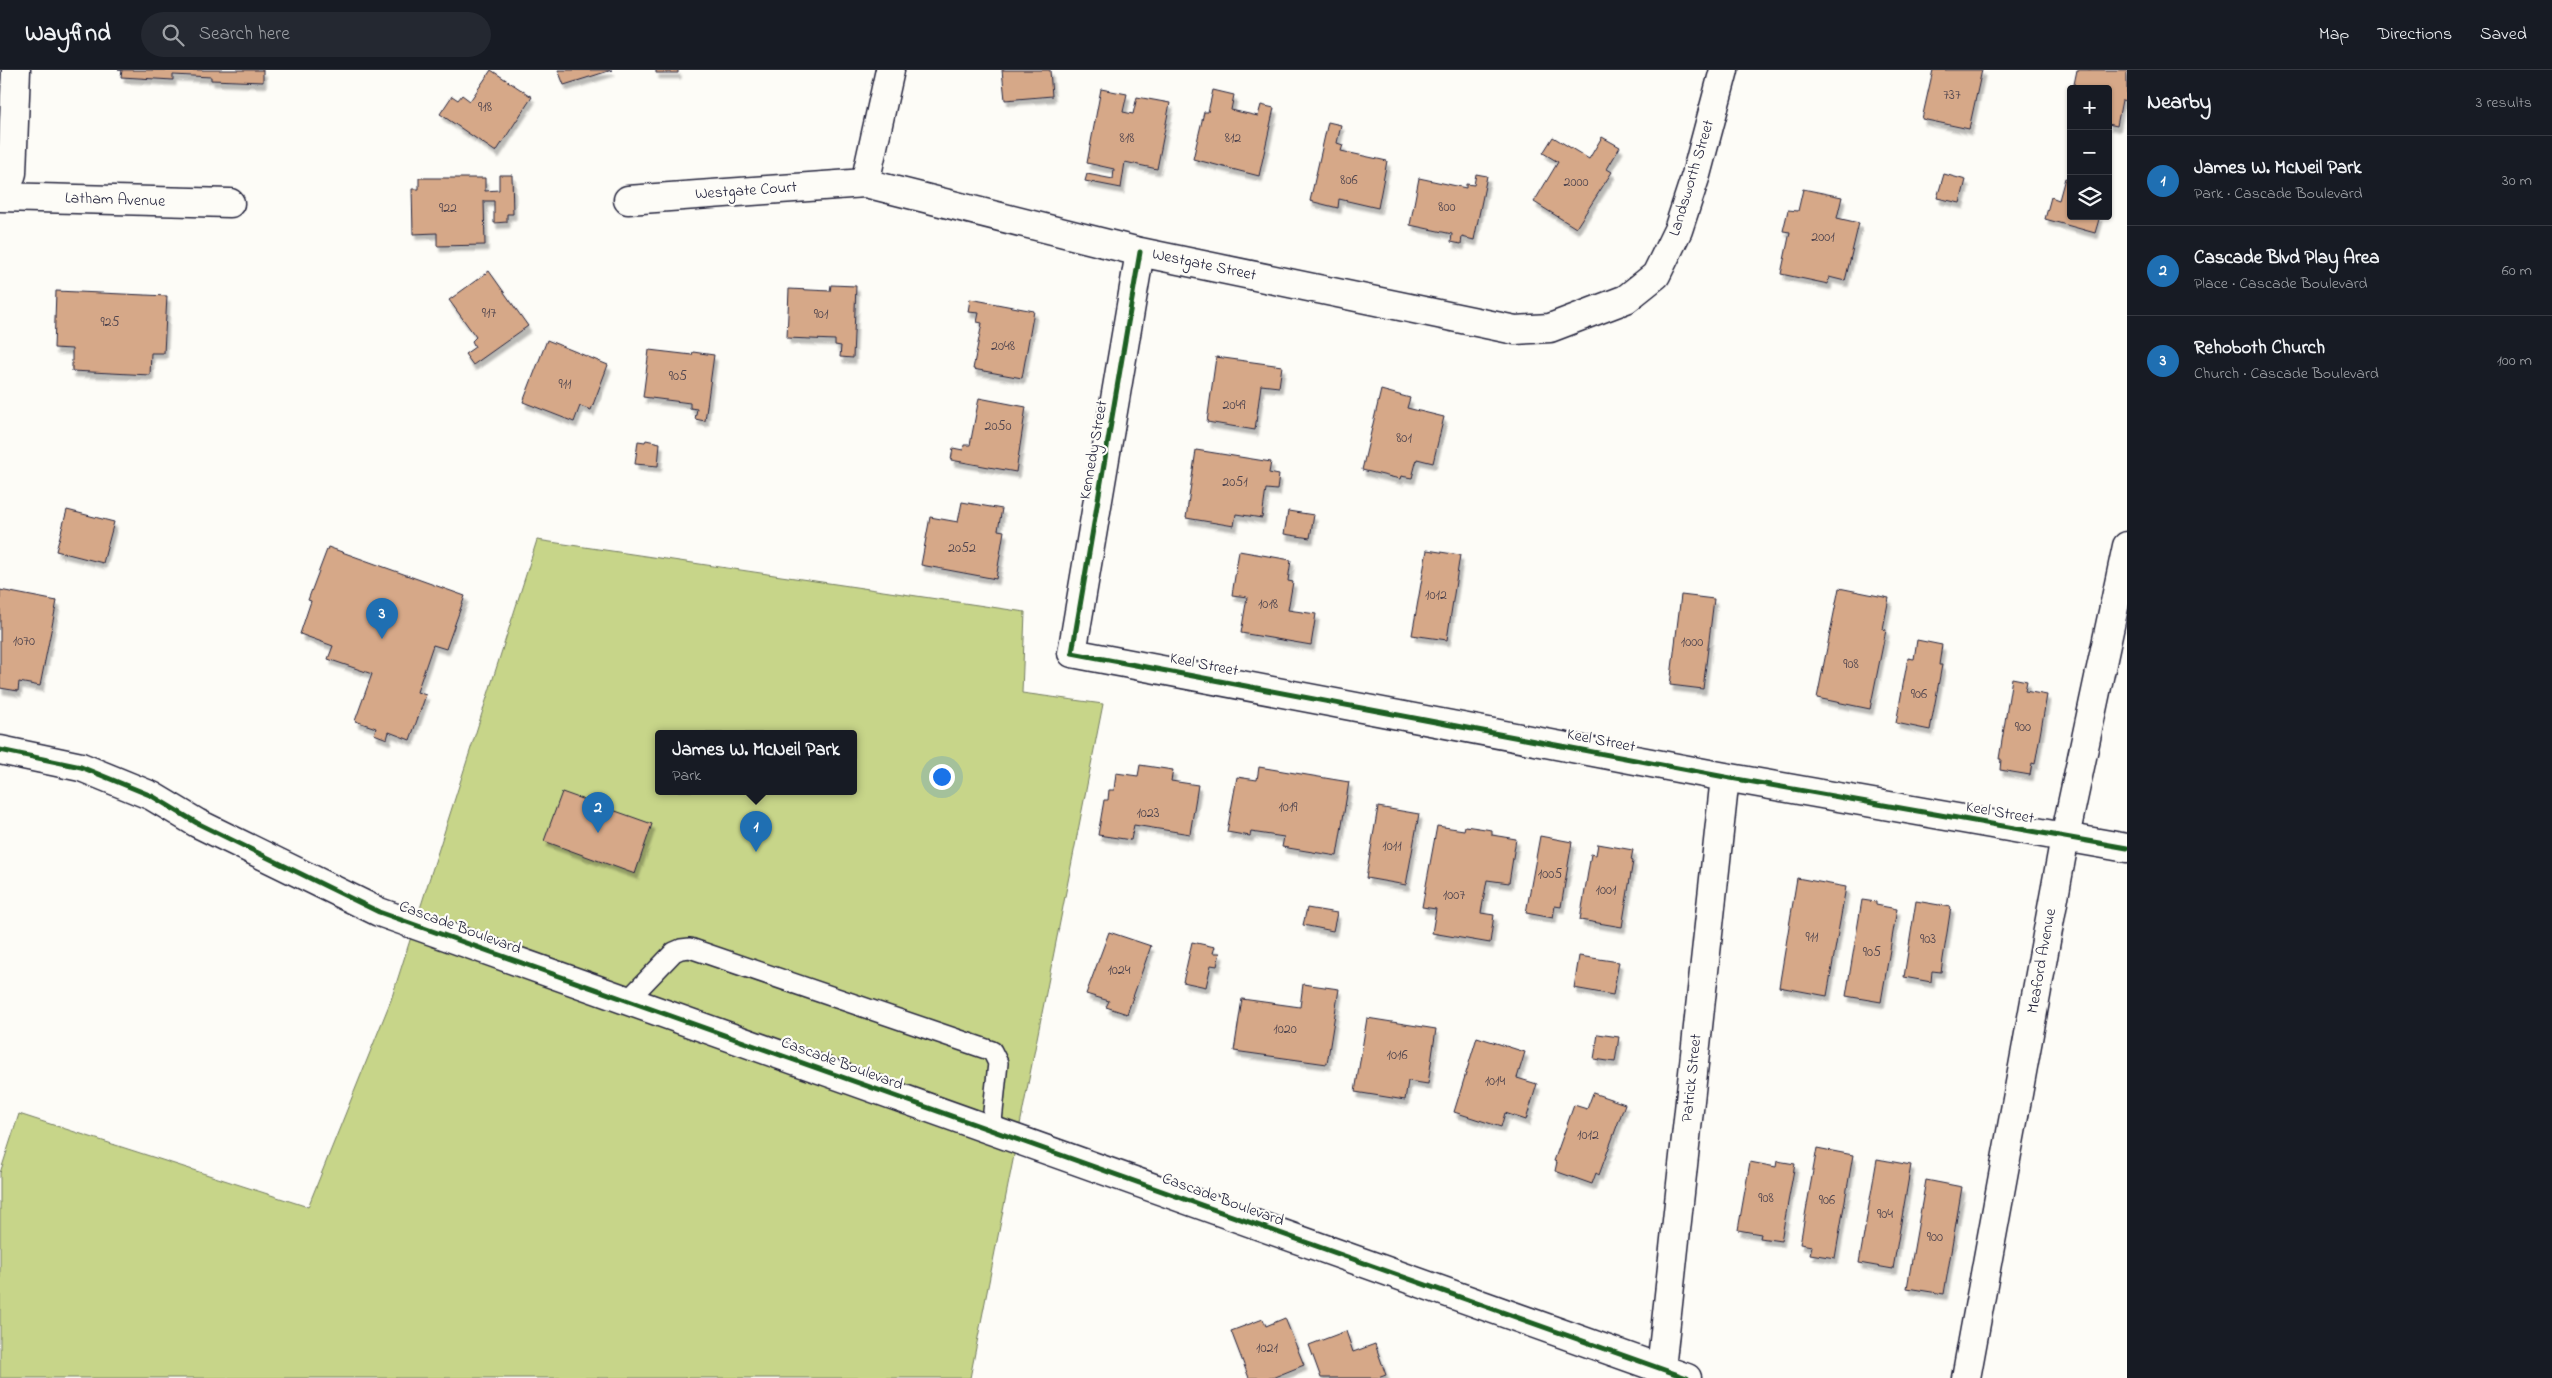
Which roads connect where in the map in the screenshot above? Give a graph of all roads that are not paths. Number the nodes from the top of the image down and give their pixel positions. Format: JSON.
{"nodes":[{"id":1,"x":16,"y":70,"type":"edge"},
{"id":2,"x":890,"y":70,"type":"edge"},
{"id":3,"x":1724,"y":70,"type":"edge"},
{"id":4,"x":865,"y":183,"type":"junction"},
{"id":5,"x":0,"y":196,"type":"edge"},
{"id":6,"x":628,"y":200,"type":"dead end"},
{"id":7,"x":230,"y":203,"type":"dead end"},
{"id":8,"x":1140,"y":252,"type":"junction"},
{"id":9,"x":1626,"y":299,"type":"joint"},
{"id":10,"x":2127,"y":546,"type":"edge"},
{"id":11,"x":1072,"y":652,"type":"joint"},
{"id":12,"x":0,"y":750,"type":"edge"},
{"id":13,"x":1725,"y":777,"type":"junction"},
{"id":14,"x":2065,"y":837,"type":"junction"},
{"id":15,"x":2127,"y":848,"type":"edge"},
{"id":16,"x":627,"y":1001,"type":"junction"},
{"id":17,"x":991,"y":1131,"type":"junction"},
{"id":18,"x":1660,"y":1374,"type":"edge"},
{"id":19,"x":1687,"y":1378,"type":"edge"},
{"id":20,"x":1966,"y":1378,"type":"edge"}],
"edges":[{"from":1,"to":5,"type":"street"},
{"from":2,"to":4,"type":"street"},
{"from":3,"to":9,"type":"street","name":"Landsworth Street"},
{"from":4,"to":6,"type":"street","name":"Westgate Court"},
{"from":4,"to":8,"type":"street","name":"Westgate Street"},
{"from":5,"to":7,"type":"street","name":"Latham Avenue"},
{"from":8,"to":9,"type":"street","name":"Westgate Street"},
{"from":8,"to":11,"type":"street","name":"Kennedy Street"},
{"from":10,"to":14,"type":"street","name":"Meaford Avenue"},
{"from":11,"to":13,"type":"street","name":"Keel Street"},
{"from":12,"to":16,"type":"street","name":"Cascade Boulevard"},
{"from":13,"to":14,"type":"street","name":"Keel Street"},
{"from":13,"to":18,"type":"street","name":"Patrick Street"},
{"from":14,"to":15,"type":"street","name":"Keel Street"},
{"from":14,"to":20,"type":"street","name":"Meaford Avenue"},
{"from":16,"to":17,"type":"street","name":"Cascade Boulevard"},
{"from":16,"to":17,"type":"lane"},
{"from":17,"to":18,"type":"street","name":"Cascade Boulevard"},
{"from":18,"to":19,"type":"street","name":"Cascade Boulevard"}]}
